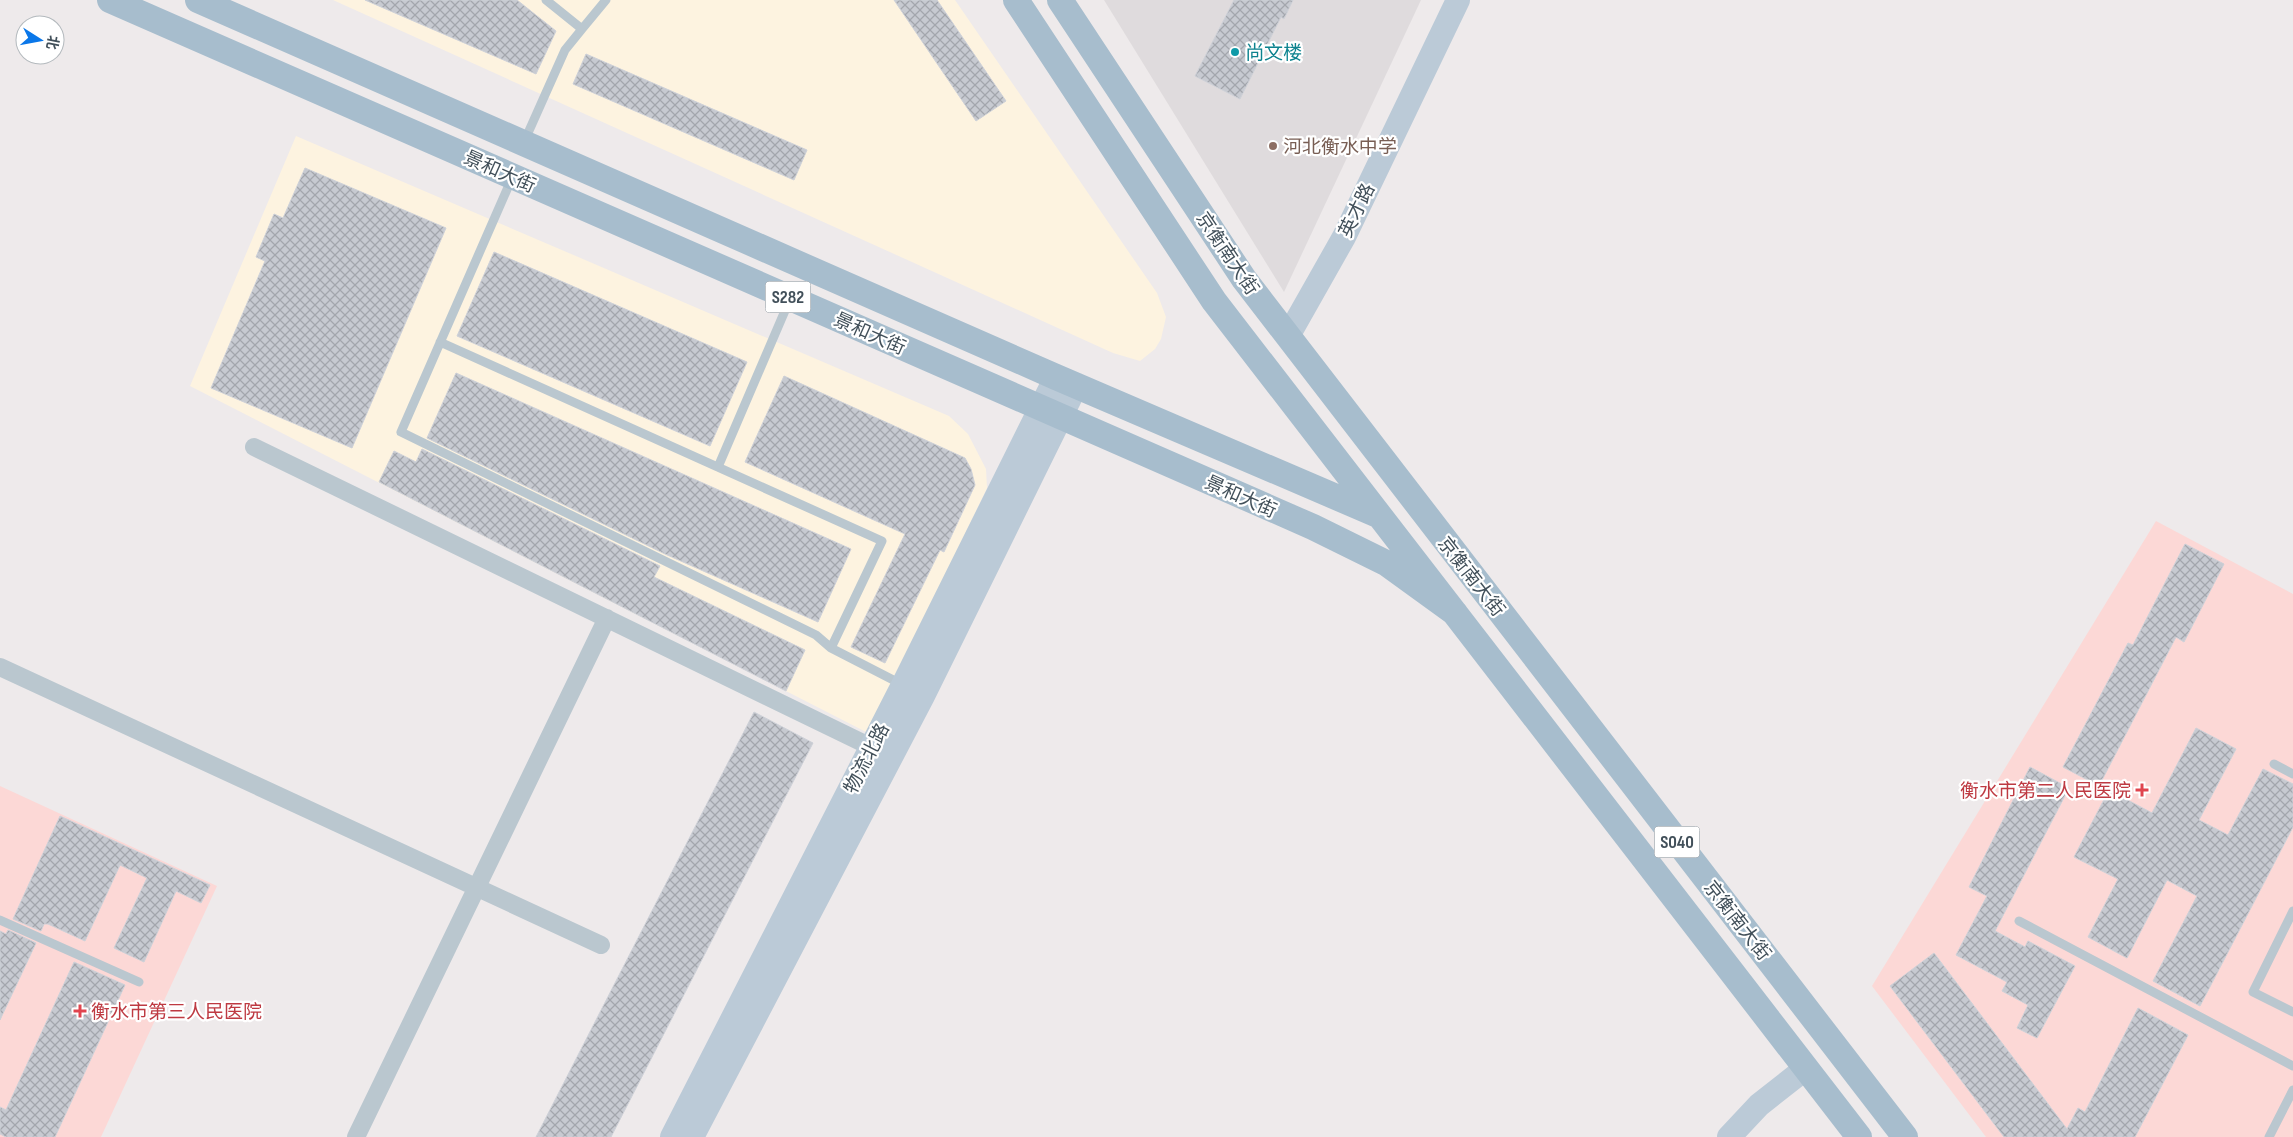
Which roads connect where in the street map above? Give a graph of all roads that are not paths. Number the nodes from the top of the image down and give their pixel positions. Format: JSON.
{"nodes":[{"id":1,"x":110,"y":0,"type":"edge"},
{"id":2,"x":198,"y":0,"type":"edge"},
{"id":3,"x":546,"y":0,"type":"edge"},
{"id":4,"x":606,"y":0,"type":"edge"},
{"id":5,"x":1016,"y":0,"type":"edge"},
{"id":6,"x":1060,"y":0,"type":"edge"},
{"id":7,"x":1458,"y":0,"type":"edge"},
{"id":8,"x":582,"y":29,"type":"junction"},
{"id":9,"x":524,"y":143,"type":"junction"},
{"id":10,"x":512,"y":176,"type":"junction"},
{"id":11,"x":790,"y":298,"type":"junction"},
{"id":12,"x":1288,"y":336,"type":"junction"},
{"id":13,"x":440,"y":342,"type":"junction"},
{"id":14,"x":1066,"y":381,"type":"junction"},
{"id":15,"x":1051,"y":413,"type":"junction"},
{"id":16,"x":254,"y":447,"type":"dead end"},
{"id":17,"x":718,"y":467,"type":"junction"},
{"id":18,"x":1380,"y":516,"type":"junction"},
{"id":19,"x":1450,"y":547,"type":"junction"},
{"id":20,"x":1455,"y":613,"type":"junction"},
{"id":21,"x":606,"y":618,"type":"junction"},
{"id":22,"x":831,"y":648,"type":"junction"},
{"id":23,"x":0,"y":667,"type":"edge"},
{"id":24,"x":903,"y":685,"type":"junction"},
{"id":25,"x":865,"y":744,"type":"dead end"},
{"id":26,"x":2274,"y":764,"type":"dead end"},
{"id":27,"x":2293,"y":774,"type":"edge"},
{"id":28,"x":476,"y":888,"type":"junction"},
{"id":29,"x":2293,"y":911,"type":"edge"},
{"id":30,"x":0,"y":920,"type":"edge"},
{"id":31,"x":2019,"y":921,"type":"dead end"},
{"id":32,"x":601,"y":945,"type":"dead end"},
{"id":33,"x":139,"y":982,"type":"dead end"},
{"id":34,"x":2293,"y":1012,"type":"edge"},
{"id":35,"x":2293,"y":1066,"type":"edge"},
{"id":36,"x":1806,"y":1068,"type":"junction"},
{"id":37,"x":2293,"y":1090,"type":"edge"},
{"id":38,"x":356,"y":1137,"type":"edge"},
{"id":39,"x":672,"y":1137,"type":"edge"},
{"id":40,"x":692,"y":1137,"type":"edge"},
{"id":41,"x":1729,"y":1137,"type":"edge"},
{"id":42,"x":1859,"y":1137,"type":"edge"},
{"id":43,"x":1905,"y":1137,"type":"edge"},
{"id":44,"x":2269,"y":1137,"type":"edge"}],
"edges":[{"from":1,"to":10,"type":"main road","name":"景和大街","number":"S282"},
{"from":2,"to":9,"type":"main road","name":"景和大街","number":"S282"},
{"from":3,"to":8,"type":"lane"},
{"from":4,"to":8,"type":"lane"},
{"from":5,"to":18,"type":"main road","name":"京衡南大街"},
{"from":6,"to":12,"type":"main road","name":"京衡南大街"},
{"from":7,"to":12,"type":"street","name":"英才路"},
{"from":8,"to":9,"type":"lane"},
{"from":9,"to":14,"type":"main road","name":"景和大街","number":"S282"},
{"from":10,"to":11,"type":"main road","name":"景和大街","number":"S282"},
{"from":10,"to":13,"type":"lane"},
{"from":11,"to":15,"type":"main road","name":"景和大街","number":"S282"},
{"from":11,"to":17,"type":"lane"},
{"from":12,"to":19,"type":"main road","name":"京衡南大街"},
{"from":13,"to":17,"type":"lane"},
{"from":13,"to":22,"type":"lane"},
{"from":14,"to":15,"type":"street","name":"物流北路"},
{"from":14,"to":18,"type":"main road","name":"景和大街","number":"S282"},
{"from":15,"to":20,"type":"main road","name":"景和大街","number":"S282"},
{"from":15,"to":24,"type":"street","name":"物流北路"},
{"from":15,"to":40,"type":"street","name":"物流北路"},
{"from":16,"to":21,"type":"street"},
{"from":17,"to":22,"type":"lane"},
{"from":18,"to":19,"type":"main road","name":"景和大街","number":"S282"},
{"from":18,"to":20,"type":"main road","name":"京衡南大街"},
{"from":19,"to":43,"type":"main road","name":"京衡南大街","number":"S040"},
{"from":20,"to":36,"type":"main road","name":"京衡南大街","number":"S040"},
{"from":21,"to":25,"type":"street"},
{"from":21,"to":28,"type":"street"},
{"from":22,"to":24,"type":"lane"},
{"from":23,"to":28,"type":"street"},
{"from":24,"to":39,"type":"street","name":"物流北路"},
{"from":26,"to":27,"type":"lane"},
{"from":28,"to":32,"type":"street"},
{"from":28,"to":38,"type":"street"},
{"from":29,"to":34,"type":"lane"},
{"from":30,"to":33,"type":"lane"},
{"from":31,"to":35,"type":"lane"},
{"from":36,"to":41,"type":"street"},
{"from":36,"to":42,"type":"main road","name":"京衡南大街","number":"S040"},
{"from":37,"to":44,"type":"lane"}]}
